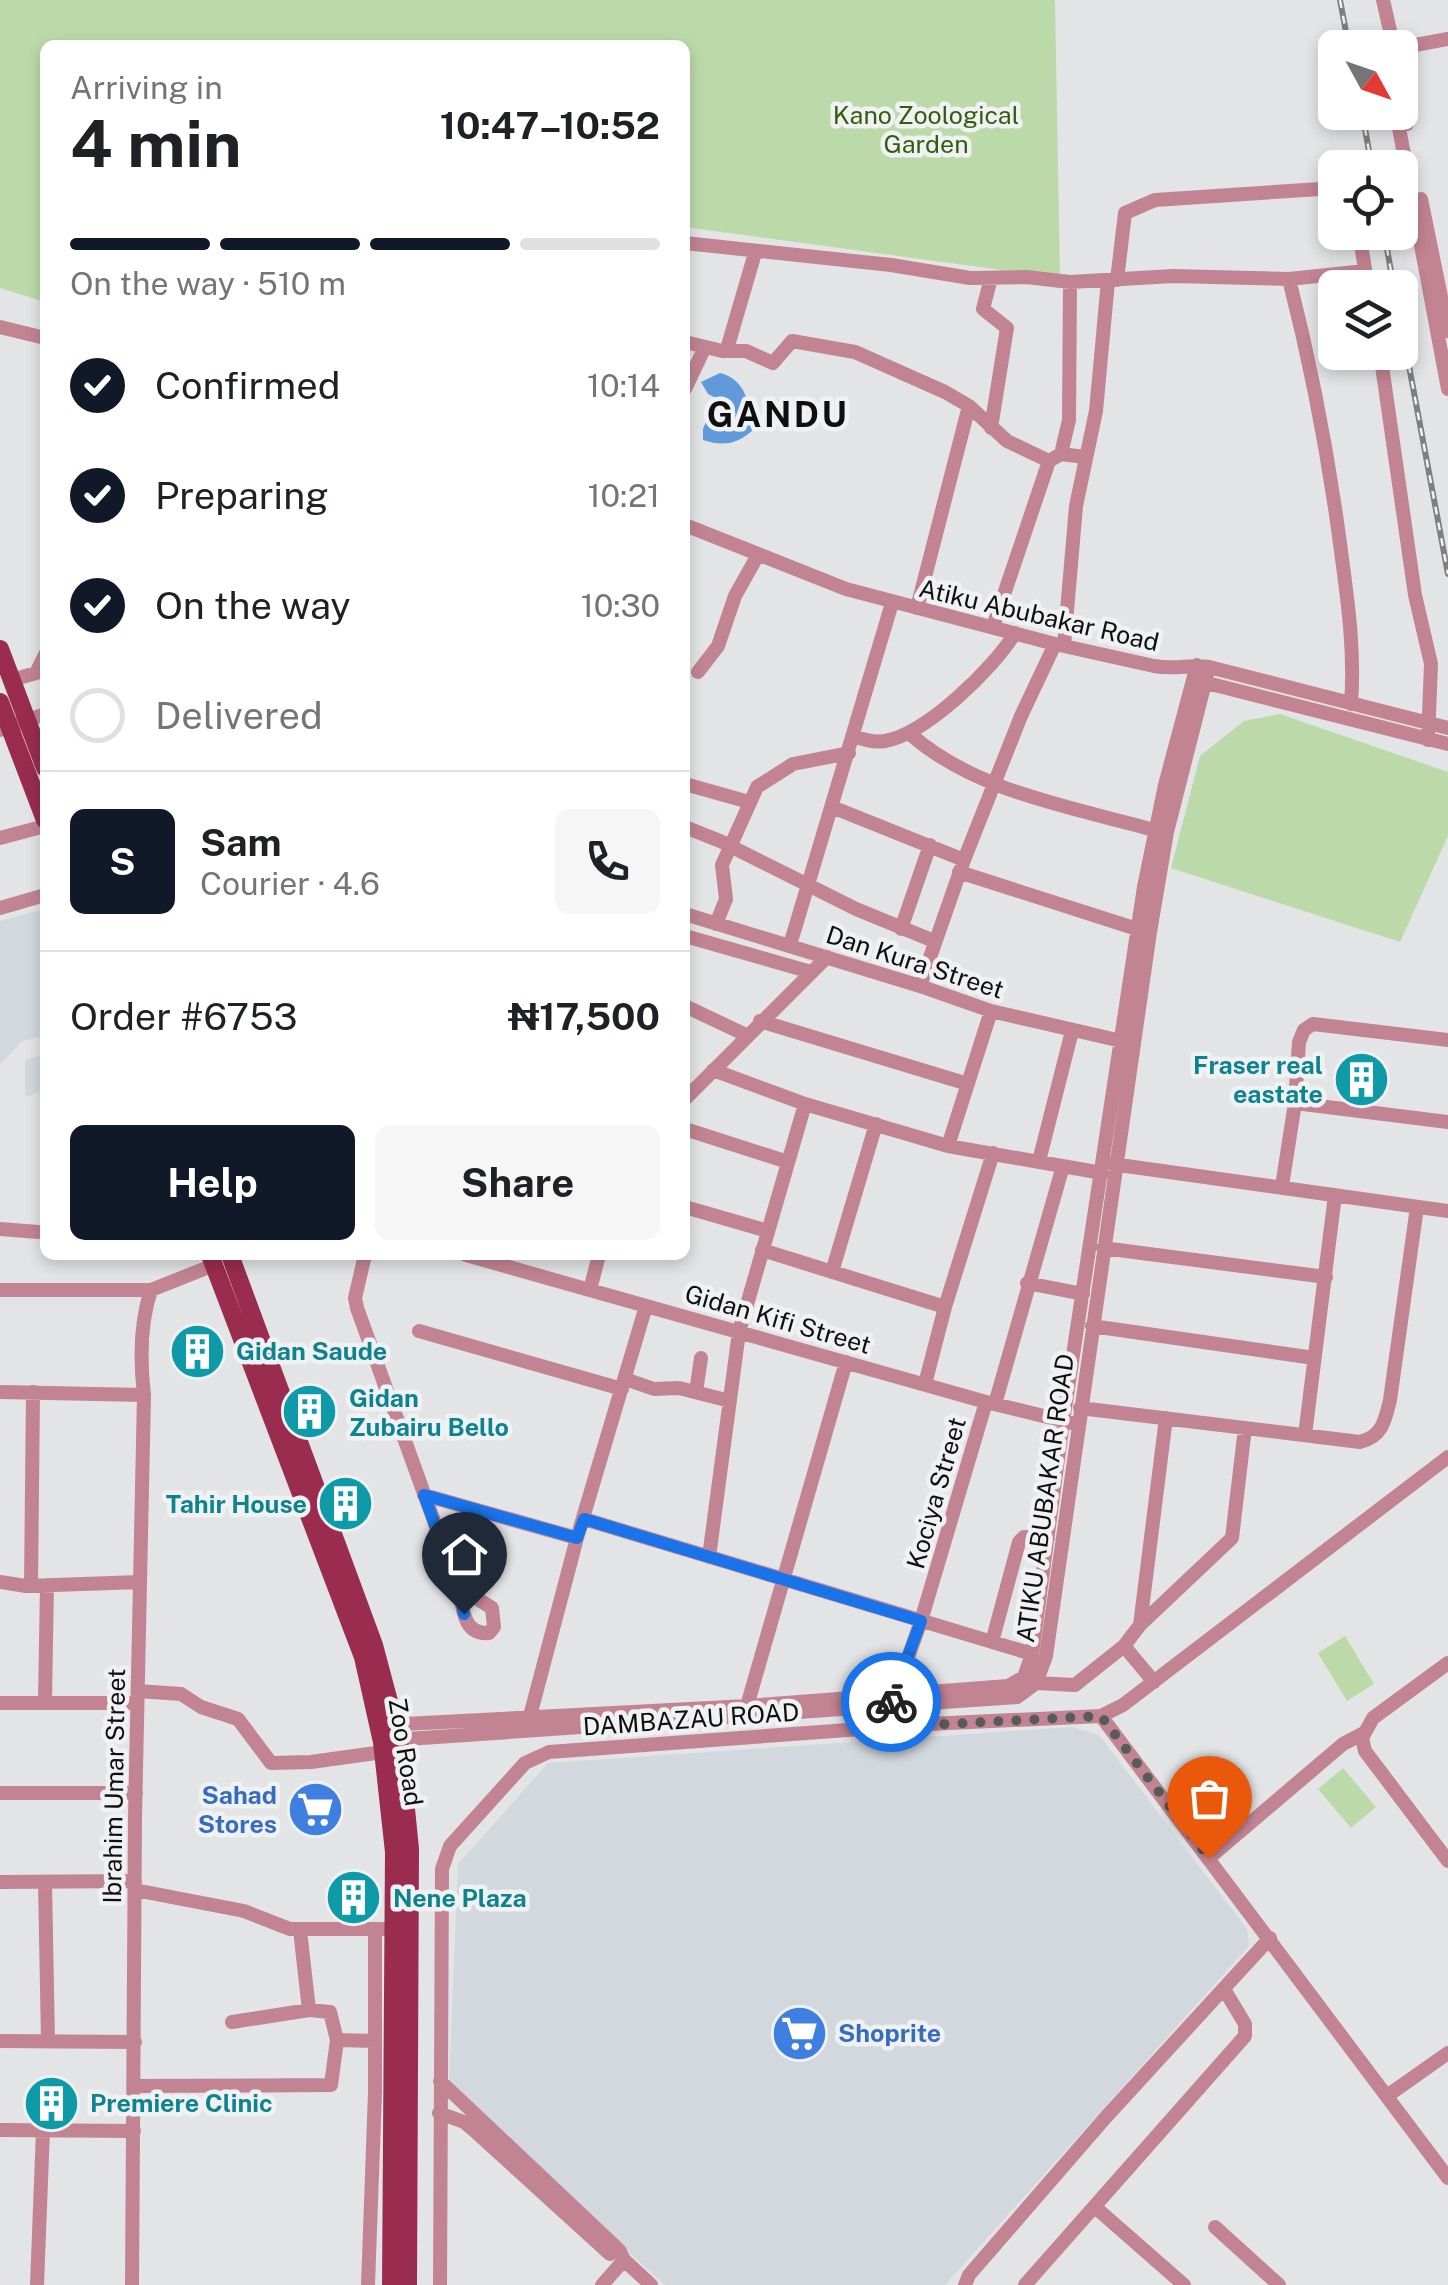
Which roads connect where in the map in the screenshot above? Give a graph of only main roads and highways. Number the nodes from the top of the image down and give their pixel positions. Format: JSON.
{"nodes":[{"id":1,"x":0,"y":649,"type":"edge"},
{"id":2,"x":0,"y":702,"type":"edge"},
{"id":3,"x":20,"y":722,"type":"edge"},
{"id":4,"x":40,"y":759,"type":"edge"},
{"id":5,"x":40,"y":804,"type":"edge"},
{"id":6,"x":219,"y":1260,"type":"edge"},
{"id":7,"x":388,"y":1737,"type":"junction"},
{"id":8,"x":391,"y":2285,"type":"edge"},
{"id":9,"x":408,"y":2285,"type":"edge"}],
"edges":[{"from":1,"to":3,"type":"main road"},
{"from":2,"to":3,"type":"main road"},
{"from":3,"to":4,"type":"main road"},
{"from":3,"to":5,"type":"main road"},
{"from":6,"to":7,"type":"main road","name":"Zoo Road"},
{"from":7,"to":8,"type":"main road","name":"Zoo Road"},
{"from":7,"to":9,"type":"main road","name":"Zoo Road"}]}
